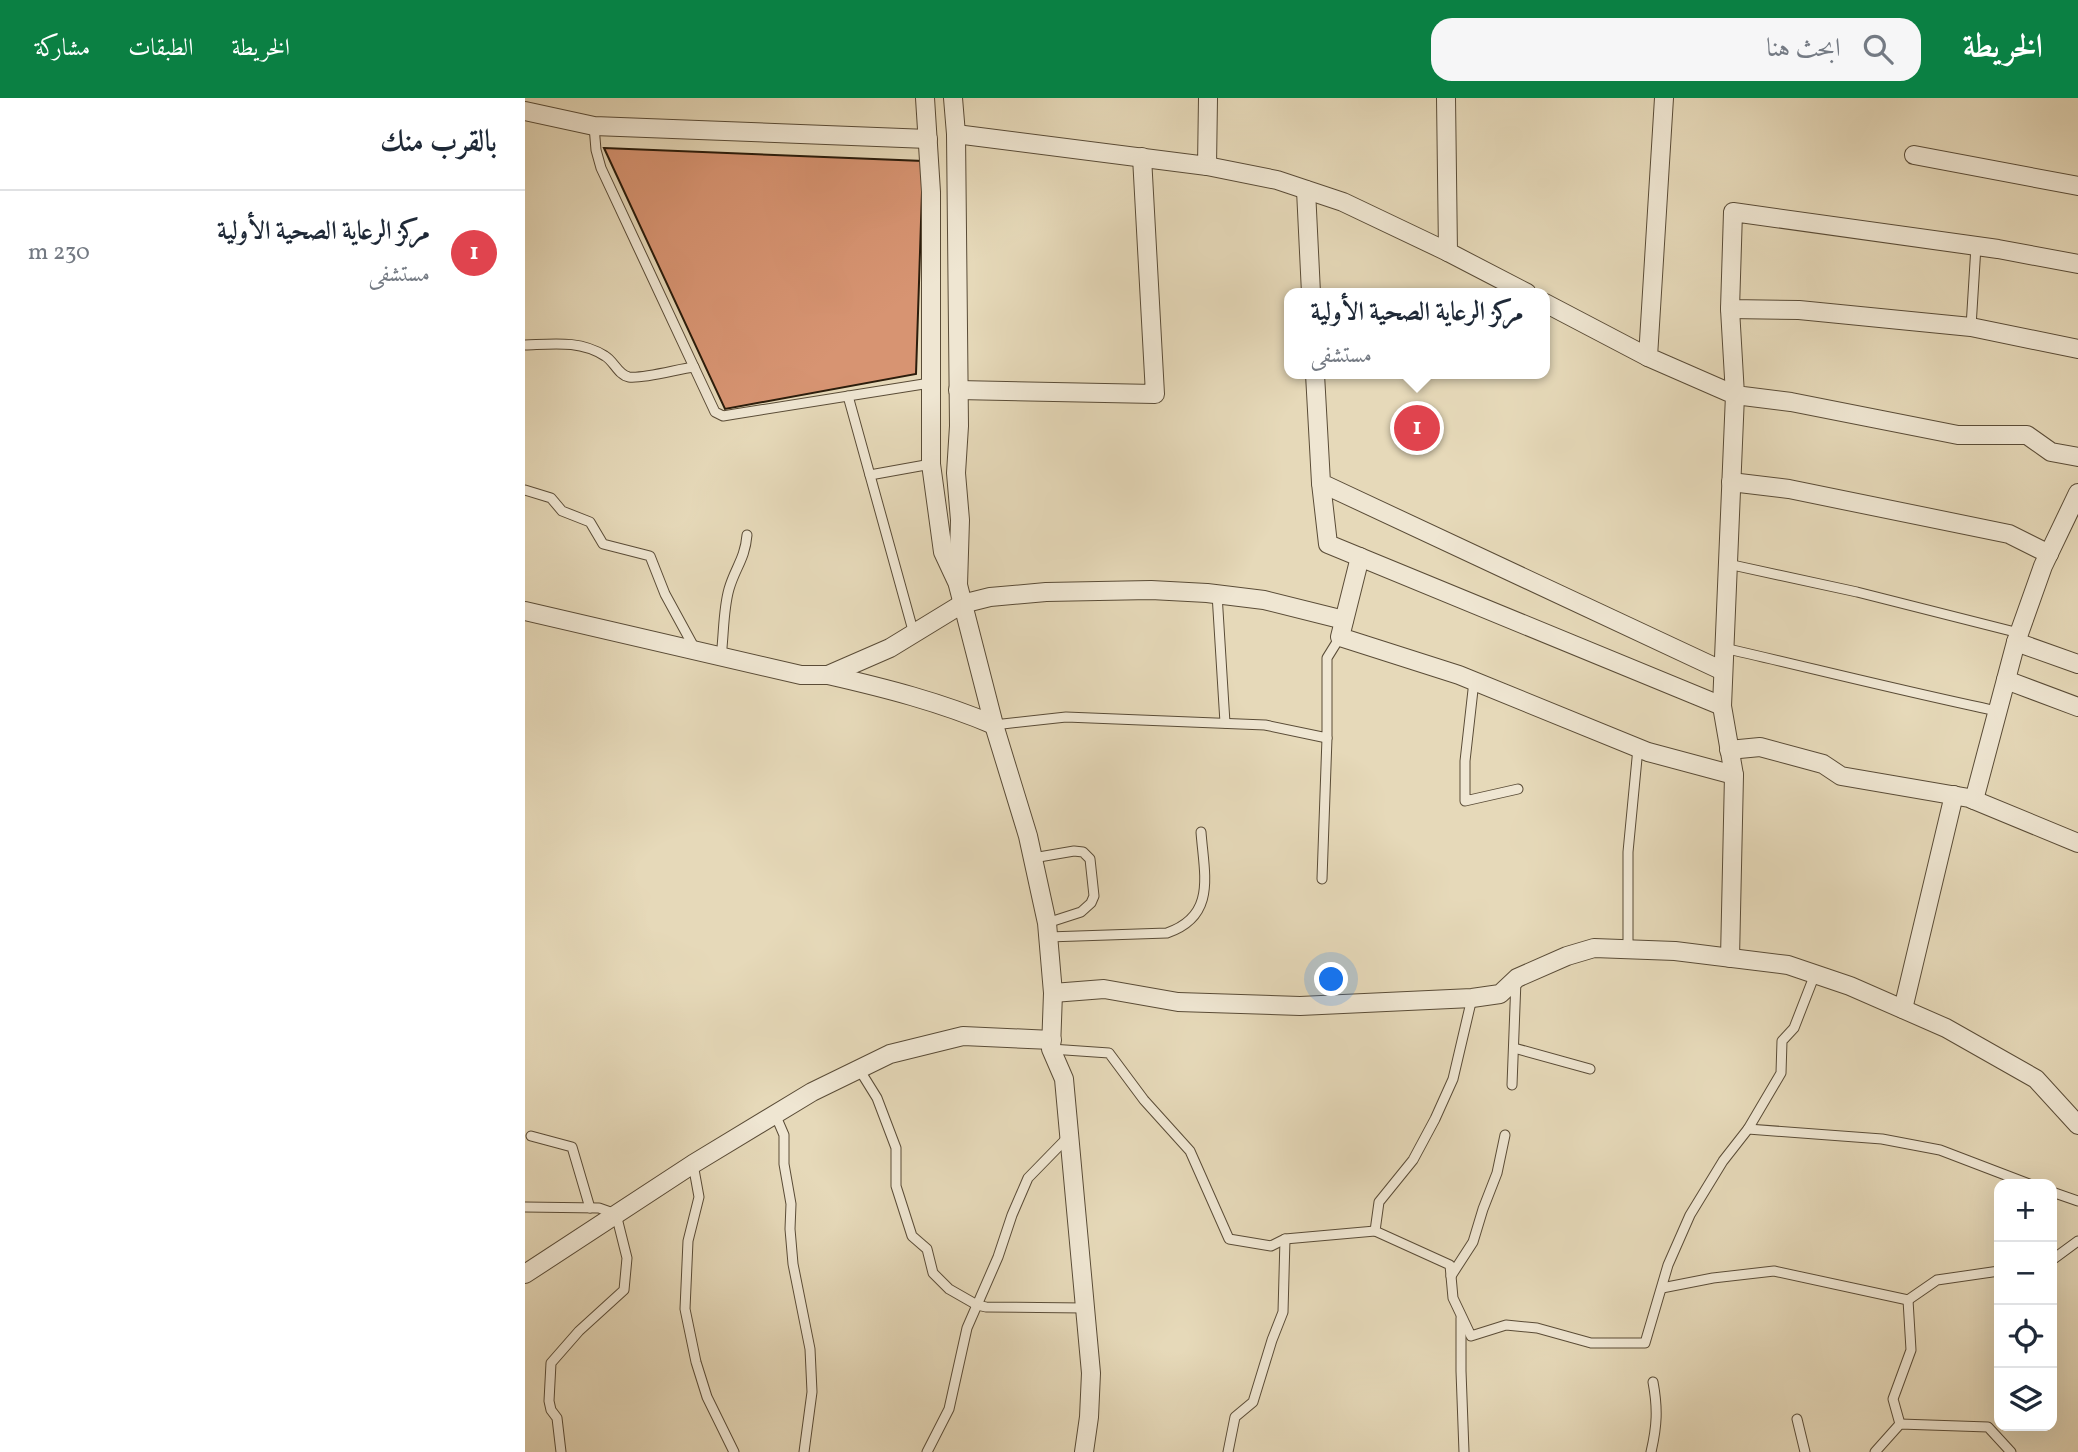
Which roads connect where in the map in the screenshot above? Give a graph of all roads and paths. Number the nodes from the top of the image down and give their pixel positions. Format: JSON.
{"nodes":[{"id":1,"x":925,"y":98,"type":"edge"},
{"id":2,"x":953,"y":98,"type":"edge"},
{"id":3,"x":1208,"y":98,"type":"edge"},
{"id":4,"x":1445,"y":98,"type":"edge"},
{"id":5,"x":1664,"y":98,"type":"edge"},
{"id":6,"x":525,"y":111,"type":"edge"},
{"id":7,"x":594,"y":126,"type":"junction"},
{"id":8,"x":956,"y":134,"type":"junction"},
{"id":9,"x":928,"y":139,"type":"junction"},
{"id":10,"x":1914,"y":155,"type":"dead end"},
{"id":11,"x":1142,"y":158,"type":"junction"},
{"id":12,"x":1207,"y":166,"type":"junction"},
{"id":13,"x":2078,"y":186,"type":"edge"},
{"id":14,"x":1306,"y":190,"type":"junction"},
{"id":15,"x":1976,"y":246,"type":"junction"},
{"id":16,"x":1448,"y":252,"type":"junction"},
{"id":17,"x":2078,"y":264,"type":"edge"},
{"id":18,"x":1311,"y":288,"type":"edge"},
{"id":19,"x":1517,"y":288,"type":"edge"},
{"id":20,"x":1550,"y":306,"type":"edge"},
{"id":21,"x":1730,"y":309,"type":"junction"},
{"id":22,"x":1971,"y":327,"type":"junction"},
{"id":23,"x":525,"y":345,"type":"edge"},
{"id":24,"x":2078,"y":349,"type":"edge"},
{"id":25,"x":1648,"y":356,"type":"junction"},
{"id":26,"x":694,"y":367,"type":"junction"},
{"id":27,"x":1315,"y":379,"type":"edge"},
{"id":28,"x":930,"y":383,"type":"junction"},
{"id":29,"x":958,"y":390,"type":"junction"},
{"id":30,"x":1735,"y":395,"type":"junction"},
{"id":31,"x":848,"y":396,"type":"junction"},
{"id":32,"x":931,"y":444,"type":"junction"},
{"id":33,"x":958,"y":444,"type":"junction"},
{"id":34,"x":2078,"y":457,"type":"edge"},
{"id":35,"x":931,"y":464,"type":"junction"},
{"id":36,"x":870,"y":475,"type":"junction"},
{"id":37,"x":1731,"y":482,"type":"junction"},
{"id":38,"x":1321,"y":483,"type":"junction"},
{"id":39,"x":525,"y":491,"type":"edge"},
{"id":40,"x":2078,"y":493,"type":"edge"},
{"id":41,"x":747,"y":535,"type":"dead end"},
{"id":42,"x":2049,"y":554,"type":"junction"},
{"id":43,"x":1360,"y":557,"type":"junction"},
{"id":44,"x":1728,"y":564,"type":"junction"},
{"id":45,"x":958,"y":585,"type":"junction"},
{"id":46,"x":1217,"y":594,"type":"junction"},
{"id":47,"x":962,"y":604,"type":"junction"},
{"id":48,"x":525,"y":611,"type":"edge"},
{"id":49,"x":1342,"y":629,"type":"junction"},
{"id":50,"x":914,"y":634,"type":"junction"},
{"id":51,"x":2017,"y":638,"type":"junction"},
{"id":52,"x":1724,"y":648,"type":"junction"},
{"id":53,"x":696,"y":651,"type":"junction"},
{"id":54,"x":721,"y":657,"type":"junction"},
{"id":55,"x":2078,"y":664,"type":"edge"},
{"id":56,"x":1723,"y":671,"type":"junction"},
{"id":57,"x":828,"y":675,"type":"junction"},
{"id":58,"x":2005,"y":680,"type":"junction"},
{"id":59,"x":1474,"y":681,"type":"junction"},
{"id":60,"x":1721,"y":706,"type":"junction"},
{"id":61,"x":2078,"y":707,"type":"edge"},
{"id":62,"x":1997,"y":711,"type":"junction"},
{"id":63,"x":1225,"y":723,"type":"junction"},
{"id":64,"x":994,"y":725,"type":"junction"},
{"id":65,"x":1327,"y":738,"type":"junction"},
{"id":66,"x":1638,"y":748,"type":"junction"},
{"id":67,"x":1729,"y":750,"type":"junction"},
{"id":68,"x":1734,"y":775,"type":"junction"},
{"id":69,"x":1518,"y":789,"type":"dead end"},
{"id":70,"x":1954,"y":795,"type":"junction"},
{"id":71,"x":1974,"y":800,"type":"junction"},
{"id":72,"x":1201,"y":832,"type":"dead end"},
{"id":73,"x":2078,"y":843,"type":"edge"},
{"id":74,"x":1033,"y":858,"type":"junction"},
{"id":75,"x":1322,"y":879,"type":"dead end"},
{"id":76,"x":1047,"y":930,"type":"junction"},
{"id":77,"x":1628,"y":949,"type":"junction"},
{"id":78,"x":1730,"y":958,"type":"junction"},
{"id":79,"x":1815,"y":974,"type":"junction"},
{"id":80,"x":1517,"y":978,"type":"junction"},
{"id":81,"x":1053,"y":993,"type":"junction"},
{"id":82,"x":1472,"y":998,"type":"junction"},
{"id":83,"x":1903,"y":1009,"type":"junction"},
{"id":84,"x":1051,"y":1045,"type":"junction"},
{"id":85,"x":1514,"y":1048,"type":"junction"},
{"id":86,"x":859,"y":1069,"type":"junction"},
{"id":87,"x":1590,"y":1069,"type":"dead end"},
{"id":88,"x":1512,"y":1085,"type":"dead end"},
{"id":89,"x":775,"y":1114,"type":"junction"},
{"id":90,"x":2078,"y":1125,"type":"edge"},
{"id":91,"x":1748,"y":1129,"type":"junction"},
{"id":92,"x":1505,"y":1135,"type":"dead end"},
{"id":93,"x":531,"y":1136,"type":"dead end"},
{"id":94,"x":1069,"y":1136,"type":"junction"},
{"id":95,"x":693,"y":1164,"type":"junction"},
{"id":96,"x":2016,"y":1179,"type":"edge"},
{"id":97,"x":2057,"y":1194,"type":"edge"},
{"id":98,"x":2078,"y":1201,"type":"edge"},
{"id":99,"x":525,"y":1207,"type":"edge"},
{"id":100,"x":590,"y":1208,"type":"junction"},
{"id":101,"x":616,"y":1214,"type":"junction"},
{"id":102,"x":1375,"y":1231,"type":"junction"},
{"id":103,"x":1285,"y":1239,"type":"junction"},
{"id":104,"x":2078,"y":1241,"type":"edge"},
{"id":105,"x":2057,"y":1256,"type":"edge"},
{"id":106,"x":1994,"y":1272,"type":"edge"},
{"id":107,"x":525,"y":1274,"type":"edge"},
{"id":108,"x":1451,"y":1276,"type":"junction"},
{"id":109,"x":1662,"y":1288,"type":"junction"},
{"id":110,"x":1908,"y":1300,"type":"junction"},
{"id":111,"x":977,"y":1305,"type":"junction"},
{"id":112,"x":1084,"y":1308,"type":"junction"},
{"id":113,"x":1461,"y":1316,"type":"junction"},
{"id":114,"x":1653,"y":1382,"type":"dead end"},
{"id":115,"x":1797,"y":1419,"type":"dead end"},
{"id":116,"x":1900,"y":1424,"type":"junction"},
{"id":117,"x":561,"y":1452,"type":"edge"},
{"id":118,"x":734,"y":1452,"type":"edge"},
{"id":119,"x":804,"y":1452,"type":"edge"},
{"id":120,"x":927,"y":1452,"type":"edge"},
{"id":121,"x":1084,"y":1452,"type":"edge"},
{"id":122,"x":1228,"y":1452,"type":"edge"},
{"id":123,"x":1464,"y":1452,"type":"edge"},
{"id":124,"x":1651,"y":1452,"type":"edge"},
{"id":125,"x":1805,"y":1452,"type":"edge"},
{"id":126,"x":1875,"y":1452,"type":"edge"},
{"id":127,"x":2011,"y":1452,"type":"edge"}],
"edges":[{"from":1,"to":9,"type":"street"},
{"from":2,"to":8,"type":"street"},
{"from":3,"to":12,"type":"street"},
{"from":4,"to":16,"type":"street"},
{"from":5,"to":25,"type":"street"},
{"from":6,"to":7,"type":"street"},
{"from":7,"to":9,"type":"street"},
{"from":7,"to":26,"type":"lane"},
{"from":8,"to":11,"type":"street"},
{"from":8,"to":29,"type":"street"},
{"from":9,"to":28,"type":"street"},
{"from":10,"to":13,"type":"street"},
{"from":11,"to":12,"type":"street"},
{"from":11,"to":29,"type":"street"},
{"from":12,"to":14,"type":"street"},
{"from":14,"to":16,"type":"street"},
{"from":14,"to":18,"type":"street"},
{"from":15,"to":17,"type":"street"},
{"from":15,"to":21,"type":"street"},
{"from":15,"to":22,"type":"lane"},
{"from":16,"to":19,"type":"street"},
{"from":20,"to":25,"type":"street"},
{"from":21,"to":22,"type":"street"},
{"from":21,"to":30,"type":"street"},
{"from":22,"to":24,"type":"street"},
{"from":23,"to":26,"type":"lane"},
{"from":25,"to":30,"type":"street"},
{"from":26,"to":31,"type":"lane"},
{"from":27,"to":38,"type":"street"},
{"from":28,"to":31,"type":"lane"},
{"from":28,"to":32,"type":"street"},
{"from":29,"to":33,"type":"street"},
{"from":30,"to":34,"type":"street"},
{"from":30,"to":37,"type":"street"},
{"from":31,"to":36,"type":"lane"},
{"from":32,"to":33,"type":"street"},
{"from":32,"to":35,"type":"street"},
{"from":33,"to":45,"type":"street"},
{"from":35,"to":36,"type":"lane"},
{"from":35,"to":45,"type":"street"},
{"from":36,"to":50,"type":"lane"},
{"from":37,"to":42,"type":"street"},
{"from":37,"to":44,"type":"street"},
{"from":38,"to":43,"type":"street"},
{"from":38,"to":56,"type":"street"},
{"from":39,"to":53,"type":"lane"},
{"from":40,"to":42,"type":"street"},
{"from":41,"to":54,"type":"lane"},
{"from":42,"to":51,"type":"street"},
{"from":43,"to":49,"type":"street"},
{"from":43,"to":60,"type":"street"},
{"from":44,"to":51,"type":"lane"},
{"from":44,"to":52,"type":"street"},
{"from":45,"to":47,"type":"street"},
{"from":46,"to":47,"type":"street"},
{"from":46,"to":49,"type":"street"},
{"from":46,"to":63,"type":"lane"},
{"from":47,"to":50,"type":"street"},
{"from":47,"to":64,"type":"street"},
{"from":48,"to":53,"type":"street"},
{"from":49,"to":59,"type":"street"},
{"from":49,"to":65,"type":"lane"},
{"from":50,"to":57,"type":"street"},
{"from":51,"to":55,"type":"street"},
{"from":51,"to":58,"type":"street"},
{"from":52,"to":56,"type":"street"},
{"from":52,"to":62,"type":"lane"},
{"from":53,"to":54,"type":"street"},
{"from":54,"to":57,"type":"street"},
{"from":56,"to":60,"type":"street"},
{"from":57,"to":64,"type":"street"},
{"from":58,"to":61,"type":"street"},
{"from":58,"to":62,"type":"street"},
{"from":59,"to":66,"type":"street"},
{"from":59,"to":69,"type":"lane"},
{"from":60,"to":67,"type":"street"},
{"from":62,"to":71,"type":"street"},
{"from":63,"to":64,"type":"lane"},
{"from":63,"to":65,"type":"lane"},
{"from":64,"to":74,"type":"street"},
{"from":65,"to":75,"type":"lane"},
{"from":66,"to":68,"type":"street"},
{"from":66,"to":77,"type":"lane"},
{"from":67,"to":68,"type":"street"},
{"from":67,"to":70,"type":"street"},
{"from":68,"to":78,"type":"street"},
{"from":70,"to":71,"type":"street"},
{"from":70,"to":83,"type":"street"},
{"from":71,"to":73,"type":"street"},
{"from":72,"to":76,"type":"lane"},
{"from":74,"to":76,"type":"street"},
{"from":74,"to":76,"type":"lane"},
{"from":76,"to":81,"type":"street"},
{"from":77,"to":78,"type":"street"},
{"from":77,"to":80,"type":"street"},
{"from":78,"to":79,"type":"street"},
{"from":79,"to":83,"type":"street"},
{"from":79,"to":91,"type":"lane"},
{"from":80,"to":82,"type":"street"},
{"from":80,"to":85,"type":"lane"},
{"from":81,"to":82,"type":"street"},
{"from":81,"to":84,"type":"street"},
{"from":82,"to":102,"type":"lane"},
{"from":83,"to":90,"type":"street"},
{"from":84,"to":86,"type":"street"},
{"from":84,"to":94,"type":"street"},
{"from":84,"to":103,"type":"lane"},
{"from":85,"to":87,"type":"lane"},
{"from":85,"to":88,"type":"lane"},
{"from":86,"to":89,"type":"street"},
{"from":86,"to":111,"type":"lane"},
{"from":89,"to":95,"type":"street"},
{"from":89,"to":119,"type":"lane"},
{"from":91,"to":96,"type":"lane"},
{"from":91,"to":109,"type":"lane"},
{"from":92,"to":108,"type":"lane"},
{"from":93,"to":100,"type":"lane"},
{"from":94,"to":111,"type":"lane"},
{"from":94,"to":112,"type":"street"},
{"from":95,"to":101,"type":"street"},
{"from":95,"to":118,"type":"lane"},
{"from":97,"to":98,"type":"lane"},
{"from":99,"to":100,"type":"lane"},
{"from":100,"to":101,"type":"lane"},
{"from":101,"to":107,"type":"street"},
{"from":101,"to":117,"type":"lane"},
{"from":102,"to":103,"type":"lane"},
{"from":102,"to":108,"type":"lane"},
{"from":103,"to":122,"type":"lane"},
{"from":104,"to":105,"type":"lane"},
{"from":106,"to":110,"type":"lane"},
{"from":108,"to":113,"type":"lane"},
{"from":109,"to":110,"type":"lane"},
{"from":109,"to":113,"type":"lane"},
{"from":110,"to":116,"type":"lane"},
{"from":111,"to":112,"type":"lane"},
{"from":111,"to":120,"type":"lane"},
{"from":112,"to":121,"type":"street"},
{"from":113,"to":123,"type":"lane"},
{"from":114,"to":124,"type":"lane"},
{"from":115,"to":125,"type":"lane"},
{"from":116,"to":126,"type":"lane"},
{"from":116,"to":127,"type":"lane"}]}
